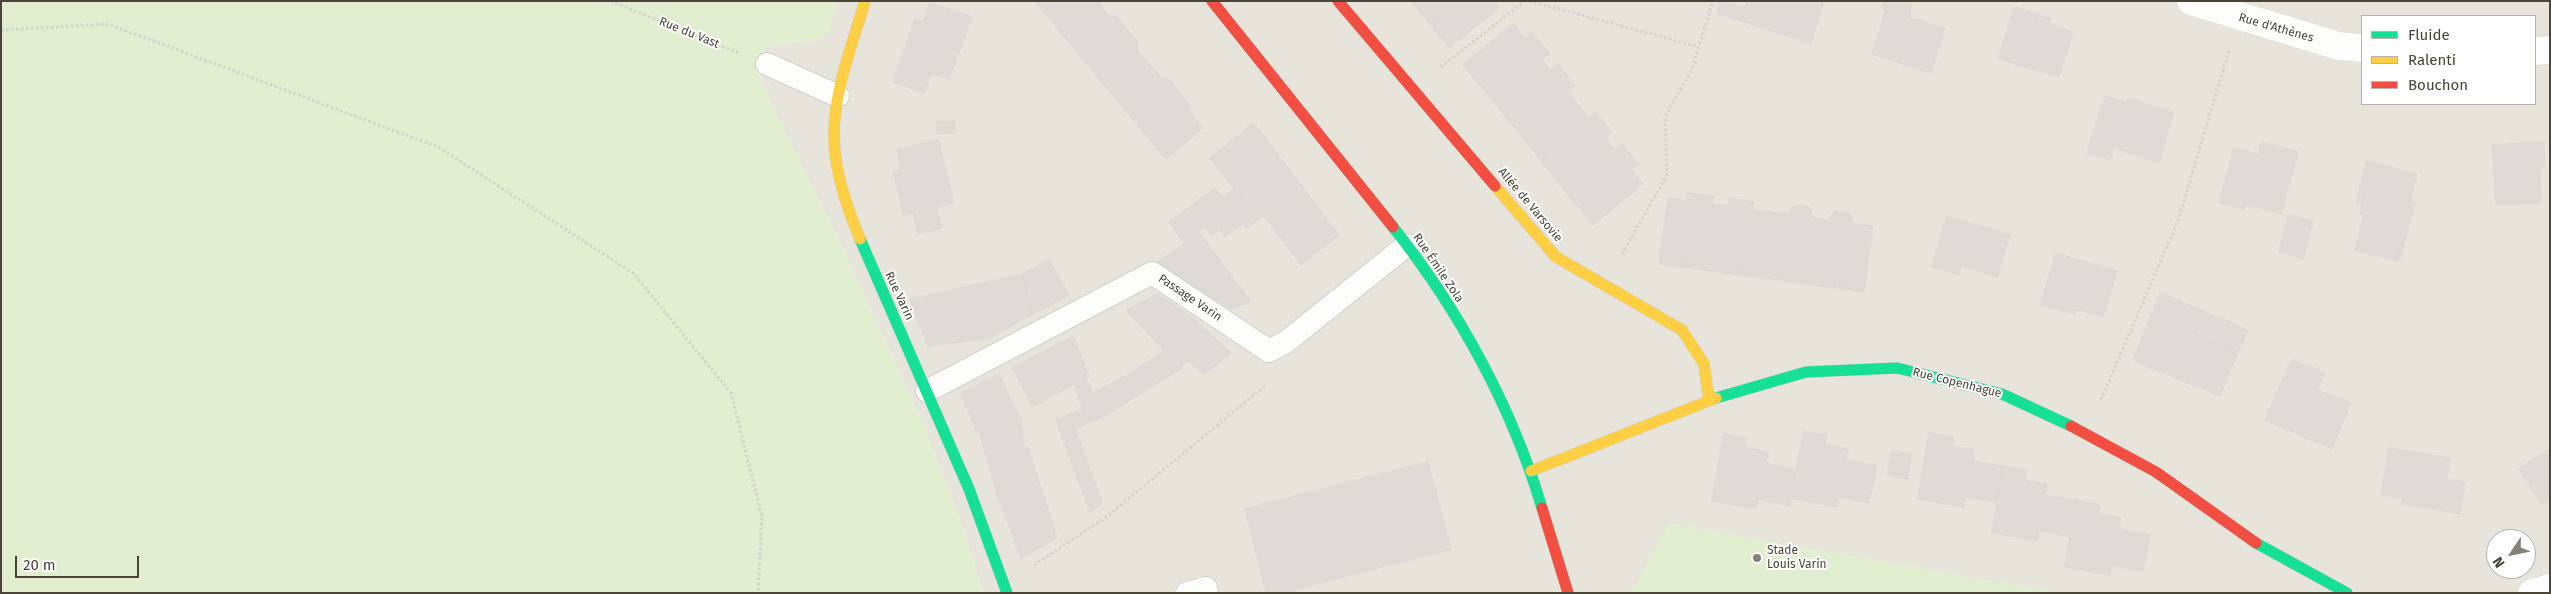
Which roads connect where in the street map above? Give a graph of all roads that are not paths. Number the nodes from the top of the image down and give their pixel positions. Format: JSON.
{"nodes":[{"id":1,"x":865,"y":1,"type":"edge"},
{"id":2,"x":1212,"y":1,"type":"edge"},
{"id":3,"x":1338,"y":1,"type":"edge"},
{"id":4,"x":2191,"y":1,"type":"edge"},
{"id":5,"x":2361,"y":48,"type":"edge"},
{"id":6,"x":2550,"y":50,"type":"edge"},
{"id":7,"x":2536,"y":51,"type":"edge"},
{"id":8,"x":767,"y":64,"type":"road end"},
{"id":9,"x":838,"y":96,"type":"junction"},
{"id":10,"x":1406,"y":245,"type":"junction"},
{"id":11,"x":927,"y":391,"type":"junction"},
{"id":12,"x":1709,"y":400,"type":"junction"},
{"id":13,"x":1531,"y":471,"type":"junction"},
{"id":14,"x":2550,"y":588,"type":"edge"},
{"id":15,"x":1006,"y":589,"type":"edge"},
{"id":16,"x":1187,"y":593,"type":"edge"},
{"id":17,"x":1207,"y":593,"type":"edge"},
{"id":18,"x":1568,"y":593,"type":"edge"},
{"id":19,"x":2347,"y":593,"type":"edge"},
{"id":20,"x":2532,"y":593,"type":"edge"}],
"edges":[{"from":1,"to":9,"type":"street","name":"Rue Varin"},
{"from":2,"to":10,"type":"street","name":"Rue Émile Zola"},
{"from":3,"to":12,"type":"street","name":"Allée de Varsovie"},
{"from":4,"to":5,"type":"street","name":"Rue d'Athènes"},
{"from":6,"to":7,"type":"street"},
{"from":8,"to":9,"type":"lane"},
{"from":9,"to":11,"type":"street","name":"Rue Varin"},
{"from":10,"to":11,"type":"lane","name":"Passage Varin"},
{"from":10,"to":13,"type":"street","name":"Rue Émile Zola"},
{"from":11,"to":15,"type":"street","name":"Rue Varin"},
{"from":12,"to":13,"type":"street","name":"Rue Copenhague"},
{"from":12,"to":19,"type":"street","name":"Rue Copenhague"},
{"from":13,"to":18,"type":"street","name":"Rue Émile Zola"},
{"from":14,"to":20,"type":"street"},
{"from":16,"to":17,"type":"lane"}]}
